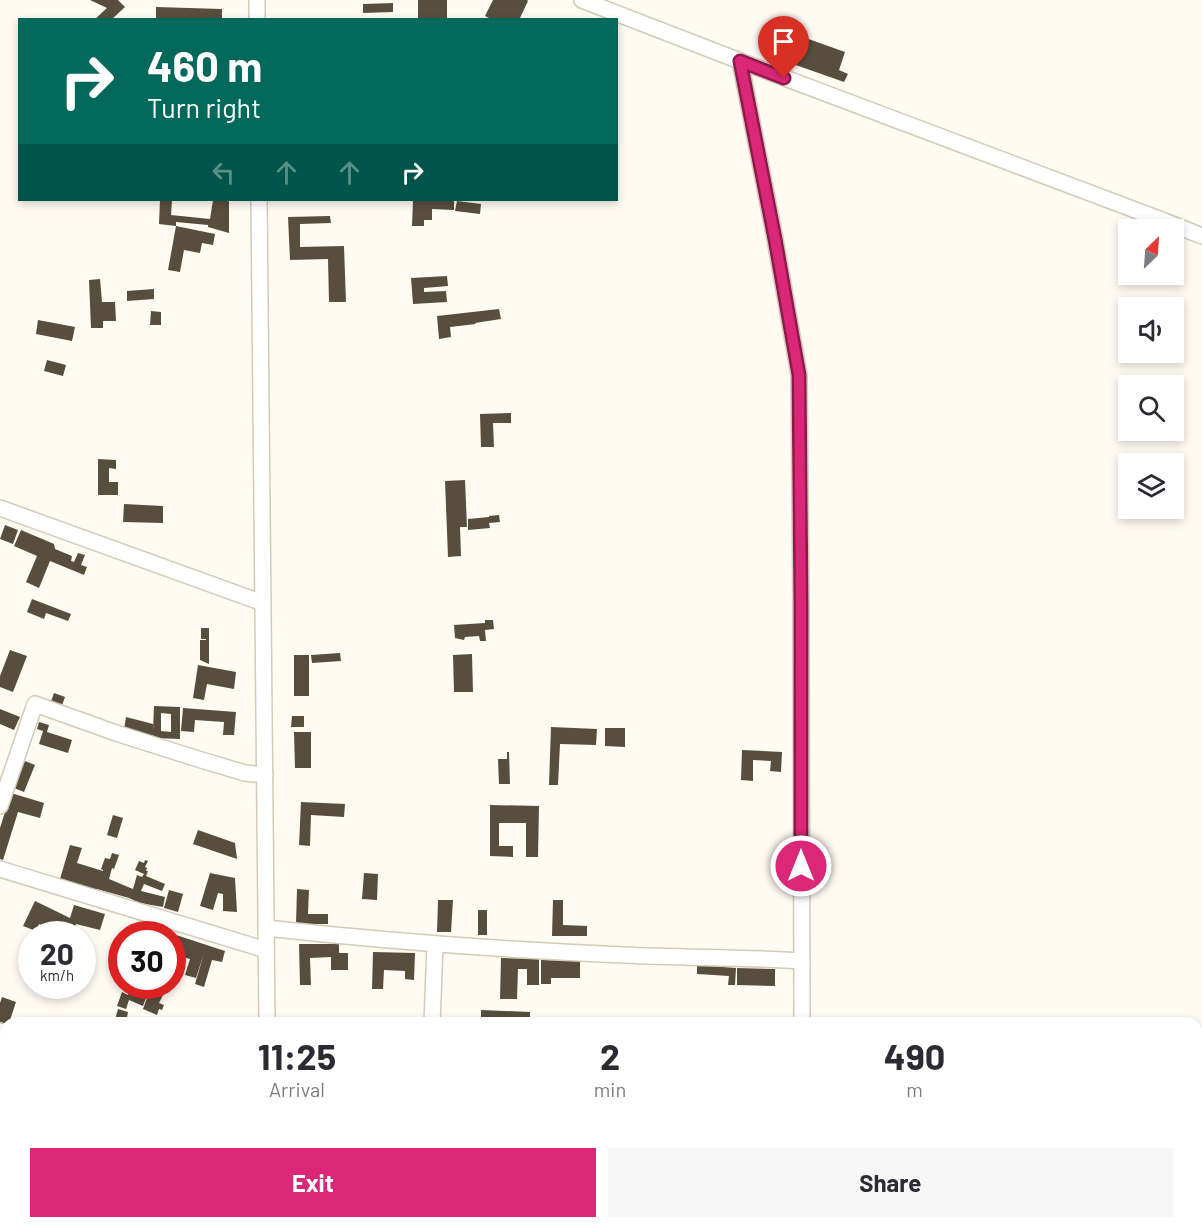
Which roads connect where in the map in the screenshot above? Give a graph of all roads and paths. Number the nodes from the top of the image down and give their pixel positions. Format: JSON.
{"nodes":[{"id":1,"x":257,"y":0,"type":"edge"},
{"id":2,"x":582,"y":0,"type":"edge"},
{"id":3,"x":257,"y":18,"type":"edge"},
{"id":4,"x":740,"y":61,"type":"junction"},
{"id":5,"x":259,"y":201,"type":"edge"},
{"id":6,"x":1202,"y":236,"type":"edge"},
{"id":7,"x":0,"y":508,"type":"edge"},
{"id":8,"x":263,"y":603,"type":"junction"},
{"id":9,"x":265,"y":775,"type":"junction"},
{"id":10,"x":0,"y":806,"type":"edge"},
{"id":11,"x":0,"y":869,"type":"edge"},
{"id":12,"x":266,"y":928,"type":"junction"},
{"id":13,"x":435,"y":945,"type":"junction"},
{"id":14,"x":266,"y":950,"type":"junction"},
{"id":15,"x":802,"y":961,"type":"junction"},
{"id":16,"x":267,"y":1017,"type":"edge"},
{"id":17,"x":432,"y":1017,"type":"edge"},
{"id":18,"x":802,"y":1017,"type":"edge"}],
"edges":[{"from":1,"to":3,"type":"street"},
{"from":2,"to":4,"type":"street"},
{"from":4,"to":6,"type":"street"},
{"from":4,"to":15,"type":"street"},
{"from":5,"to":8,"type":"street"},
{"from":7,"to":8,"type":"street"},
{"from":8,"to":9,"type":"street"},
{"from":9,"to":10,"type":"street"},
{"from":9,"to":12,"type":"street"},
{"from":11,"to":14,"type":"street"},
{"from":12,"to":13,"type":"street"},
{"from":12,"to":14,"type":"street"},
{"from":13,"to":15,"type":"street"},
{"from":13,"to":17,"type":"street"},
{"from":14,"to":16,"type":"street"},
{"from":15,"to":18,"type":"street"}]}
